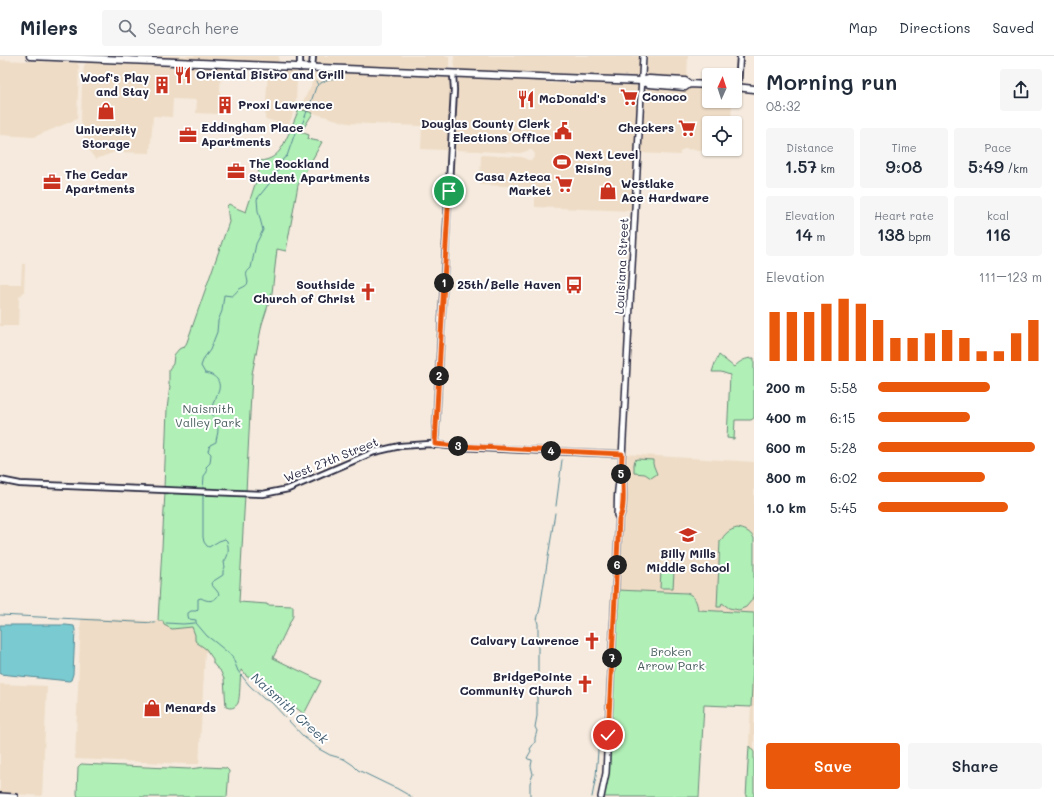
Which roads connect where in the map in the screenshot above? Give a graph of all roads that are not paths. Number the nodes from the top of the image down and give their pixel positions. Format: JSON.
{"nodes":[{"id":1,"x":30,"y":56,"type":"edge"},
{"id":2,"x":300,"y":56,"type":"edge"},
{"id":3,"x":313,"y":56,"type":"edge"},
{"id":4,"x":644,"y":56,"type":"edge"},
{"id":5,"x":740,"y":56,"type":"edge"},
{"id":6,"x":300,"y":68,"type":"junction"},
{"id":7,"x":312,"y":68,"type":"junction"},
{"id":8,"x":739,"y":68,"type":"edge"},
{"id":9,"x":453,"y":74,"type":"junction"},
{"id":10,"x":642,"y":81,"type":"junction"},
{"id":11,"x":702,"y":85,"type":"edge"},
{"id":12,"x":742,"y":87,"type":"edge"},
{"id":13,"x":754,"y":88,"type":"edge"},
{"id":14,"x":435,"y":444,"type":"junction"},
{"id":15,"x":622,"y":454,"type":"junction"},
{"id":16,"x":0,"y":480,"type":"edge"},
{"id":17,"x":0,"y":796,"type":"edge"},
{"id":18,"x":15,"y":797,"type":"edge"},
{"id":19,"x":601,"y":797,"type":"edge"}],
"edges":[{"from":1,"to":6,"type":"main road"},
{"from":2,"to":6,"type":"street"},
{"from":3,"to":7,"type":"street"},
{"from":4,"to":10,"type":"main road","name":"Louisiana Street"},
{"from":5,"to":8,"type":"street"},
{"from":6,"to":7,"type":"main road"},
{"from":7,"to":9,"type":"main road"},
{"from":9,"to":10,"type":"main road"},
{"from":9,"to":14,"type":"street"},
{"from":10,"to":11,"type":"main road"},
{"from":10,"to":15,"type":"main road","name":"Louisiana Street"},
{"from":12,"to":13,"type":"main road"},
{"from":14,"to":15,"type":"street","name":"West 27th Street"},
{"from":14,"to":16,"type":"street","name":"West 27th Street"},
{"from":15,"to":19,"type":"main road","name":"Louisiana Street"},
{"from":17,"to":18,"type":"main road"}]}
